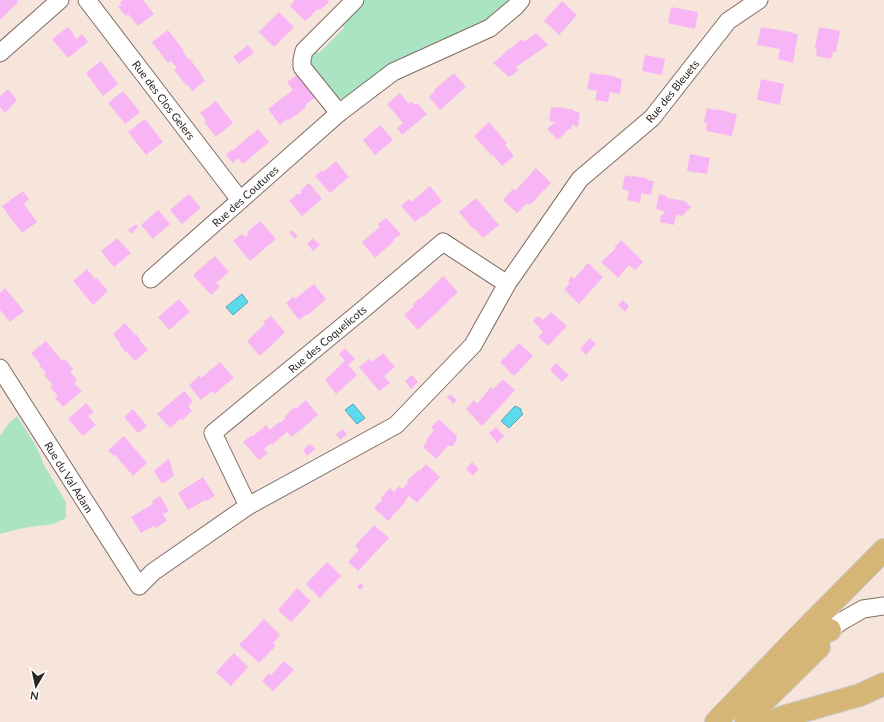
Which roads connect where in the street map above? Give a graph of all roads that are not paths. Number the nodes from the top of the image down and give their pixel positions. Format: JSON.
{"nodes":[{"id":1,"x":60,"y":0,"type":"edge"},
{"id":2,"x":88,"y":0,"type":"edge"},
{"id":3,"x":355,"y":0,"type":"edge"},
{"id":4,"x":521,"y":0,"type":"edge"},
{"id":5,"x":759,"y":0,"type":"edge"},
{"id":6,"x":0,"y":53,"type":"edge"},
{"id":7,"x":339,"y":113,"type":"junction"},
{"id":8,"x":240,"y":200,"type":"junction"},
{"id":9,"x":151,"y":279,"type":"dead end"},
{"id":10,"x":507,"y":284,"type":"junction"},
{"id":11,"x":0,"y":368,"type":"edge"},
{"id":12,"x":248,"y":506,"type":"junction"},
{"id":13,"x":884,"y":550,"type":"edge"},
{"id":14,"x":884,"y":606,"type":"edge"},
{"id":15,"x":830,"y":630,"type":"junction"},
{"id":16,"x":884,"y":684,"type":"edge"},
{"id":17,"x":716,"y":722,"type":"edge"},
{"id":18,"x":732,"y":722,"type":"edge"},
{"id":19,"x":746,"y":722,"type":"edge"},
{"id":20,"x":771,"y":722,"type":"edge"}],
"edges":[{"from":1,"to":6,"type":"street"},
{"from":2,"to":8,"type":"street","name":"Rue des Clos Gelers"},
{"from":3,"to":7,"type":"street"},
{"from":4,"to":7,"type":"street","name":"Rue des Coutures"},
{"from":5,"to":10,"type":"street","name":"Rue des Bleuets"},
{"from":7,"to":8,"type":"street","name":"Rue des Coutures"},
{"from":8,"to":9,"type":"street","name":"Rue des Coutures"},
{"from":10,"to":12,"type":"street"},
{"from":10,"to":12,"type":"street","name":"Rue des Coquelicots"},
{"from":11,"to":12,"type":"street","name":"Rue du Val Adam"},
{"from":13,"to":17,"type":"main road"},
{"from":14,"to":15,"type":"street"},
{"from":15,"to":18,"type":"main road"},
{"from":15,"to":19,"type":"main road"},
{"from":16,"to":20,"type":"main road"}]}
